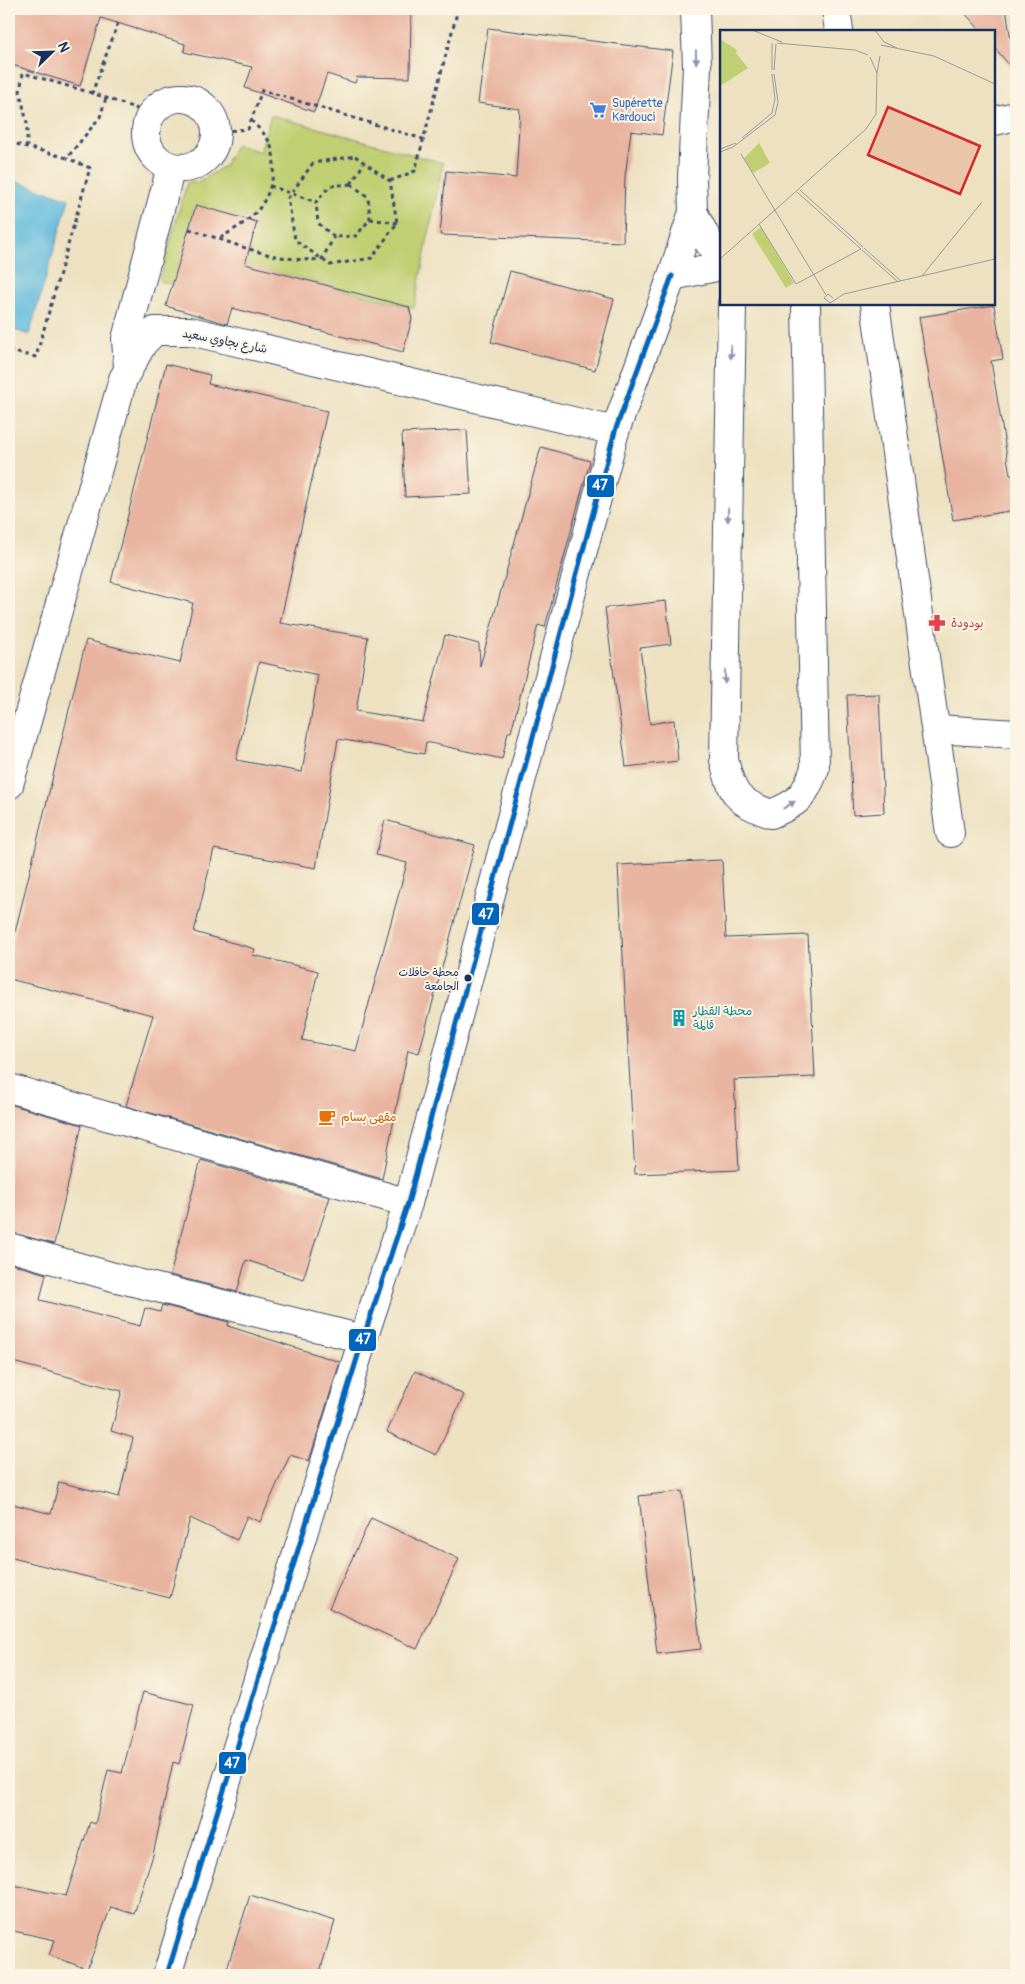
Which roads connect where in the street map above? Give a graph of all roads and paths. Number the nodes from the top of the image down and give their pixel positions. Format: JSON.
{"nodes":[{"id":1,"x":458,"y":9,"type":"edge"},
{"id":2,"x":695,"y":9,"type":"edge"},
{"id":3,"x":836,"y":9,"type":"edge"},
{"id":4,"x":118,"y":23,"type":"dead end"},
{"id":5,"x":840,"y":30,"type":"edge"},
{"id":6,"x":92,"y":93,"type":"junction"},
{"id":7,"x":106,"y":98,"type":"junction"},
{"id":8,"x":152,"y":114,"type":"junction"},
{"id":9,"x":1016,"y":116,"type":"edge"},
{"id":10,"x":250,"y":120,"type":"junction"},
{"id":11,"x":995,"y":121,"type":"edge"},
{"id":12,"x":215,"y":132,"type":"junction"},
{"id":13,"x":423,"y":139,"type":"junction"},
{"id":14,"x":9,"y":142,"type":"edge"},
{"id":15,"x":27,"y":147,"type":"junction"},
{"id":16,"x":67,"y":158,"type":"junction"},
{"id":17,"x":364,"y":163,"type":"junction"},
{"id":18,"x":172,"y":167,"type":"junction"},
{"id":19,"x":390,"y":180,"type":"junction"},
{"id":20,"x":351,"y":184,"type":"junction"},
{"id":21,"x":270,"y":186,"type":"junction"},
{"id":22,"x":290,"y":193,"type":"junction"},
{"id":23,"x":316,"y":202,"type":"junction"},
{"id":24,"x":693,"y":212,"type":"junction"},
{"id":25,"x":370,"y":219,"type":"junction"},
{"id":26,"x":158,"y":220,"type":"junction"},
{"id":27,"x":397,"y":223,"type":"junction"},
{"id":28,"x":334,"y":237,"type":"junction"},
{"id":29,"x":220,"y":238,"type":"junction"},
{"id":30,"x":720,"y":252,"type":"edge"},
{"id":31,"x":322,"y":259,"type":"junction"},
{"id":32,"x":720,"y":266,"type":"edge"},
{"id":33,"x":672,"y":276,"type":"junction"},
{"id":34,"x":732,"y":305,"type":"edge"},
{"id":35,"x":806,"y":305,"type":"edge"},
{"id":36,"x":875,"y":305,"type":"edge"},
{"id":37,"x":9,"y":351,"type":"edge"},
{"id":38,"x":128,"y":369,"type":"junction"},
{"id":39,"x":615,"y":431,"type":"junction"},
{"id":40,"x":936,"y":728,"type":"junction"},
{"id":41,"x":1016,"y":734,"type":"edge"},
{"id":42,"x":9,"y":785,"type":"edge"},
{"id":43,"x":950,"y":833,"type":"dead end"},
{"id":44,"x":9,"y":1088,"type":"edge"},
{"id":45,"x":408,"y":1203,"type":"junction"},
{"id":46,"x":9,"y":1248,"type":"edge"},
{"id":47,"x":363,"y":1339,"type":"junction"},
{"id":48,"x":167,"y":1975,"type":"edge"}],
"edges":[{"from":1,"to":13,"type":"path"},
{"from":2,"to":24,"type":"street","one_way":true},
{"from":3,"to":5,"type":"street"},
{"from":4,"to":6,"type":"path"},
{"from":6,"to":7,"type":"path"},
{"from":6,"to":15,"type":"path"},
{"from":7,"to":8,"type":"path"},
{"from":7,"to":16,"type":"path"},
{"from":8,"to":12,"type":"street"},
{"from":8,"to":18,"type":"street"},
{"from":9,"to":11,"type":"street"},
{"from":10,"to":12,"type":"path"},
{"from":10,"to":13,"type":"path"},
{"from":10,"to":21,"type":"path"},
{"from":12,"to":18,"type":"street"},
{"from":13,"to":19,"type":"path"},
{"from":14,"to":15,"type":"path"},
{"from":15,"to":16,"type":"path"},
{"from":16,"to":37,"type":"path"},
{"from":17,"to":19,"type":"path"},
{"from":17,"to":20,"type":"path"},
{"from":17,"to":22,"type":"path"},
{"from":18,"to":26,"type":"street"},
{"from":19,"to":27,"type":"path"},
{"from":20,"to":23,"type":"path"},
{"from":20,"to":25,"type":"path"},
{"from":21,"to":22,"type":"path"},
{"from":21,"to":29,"type":"path"},
{"from":22,"to":23,"type":"path"},
{"from":22,"to":31,"type":"path"},
{"from":23,"to":28,"type":"path"},
{"from":24,"to":30,"type":"street"},
{"from":24,"to":33,"type":"street"},
{"from":25,"to":27,"type":"path"},
{"from":25,"to":28,"type":"path"},
{"from":26,"to":29,"type":"path"},
{"from":26,"to":38,"type":"street"},
{"from":27,"to":31,"type":"path"},
{"from":28,"to":31,"type":"path"},
{"from":29,"to":31,"type":"path"},
{"from":32,"to":33,"type":"street"},
{"from":33,"to":39,"type":"street"},
{"from":34,"to":35,"type":"street","one_way":true},
{"from":36,"to":40,"type":"street"},
{"from":38,"to":39,"type":"street","name":"شارع بجاوي سعيد"},
{"from":38,"to":42,"type":"street","name":"شارع بجاوي سعيد"},
{"from":39,"to":45,"type":"street"},
{"from":40,"to":41,"type":"street"},
{"from":40,"to":43,"type":"street"},
{"from":44,"to":45,"type":"street"},
{"from":45,"to":47,"type":"street"},
{"from":46,"to":47,"type":"street"},
{"from":47,"to":48,"type":"street"}]}
